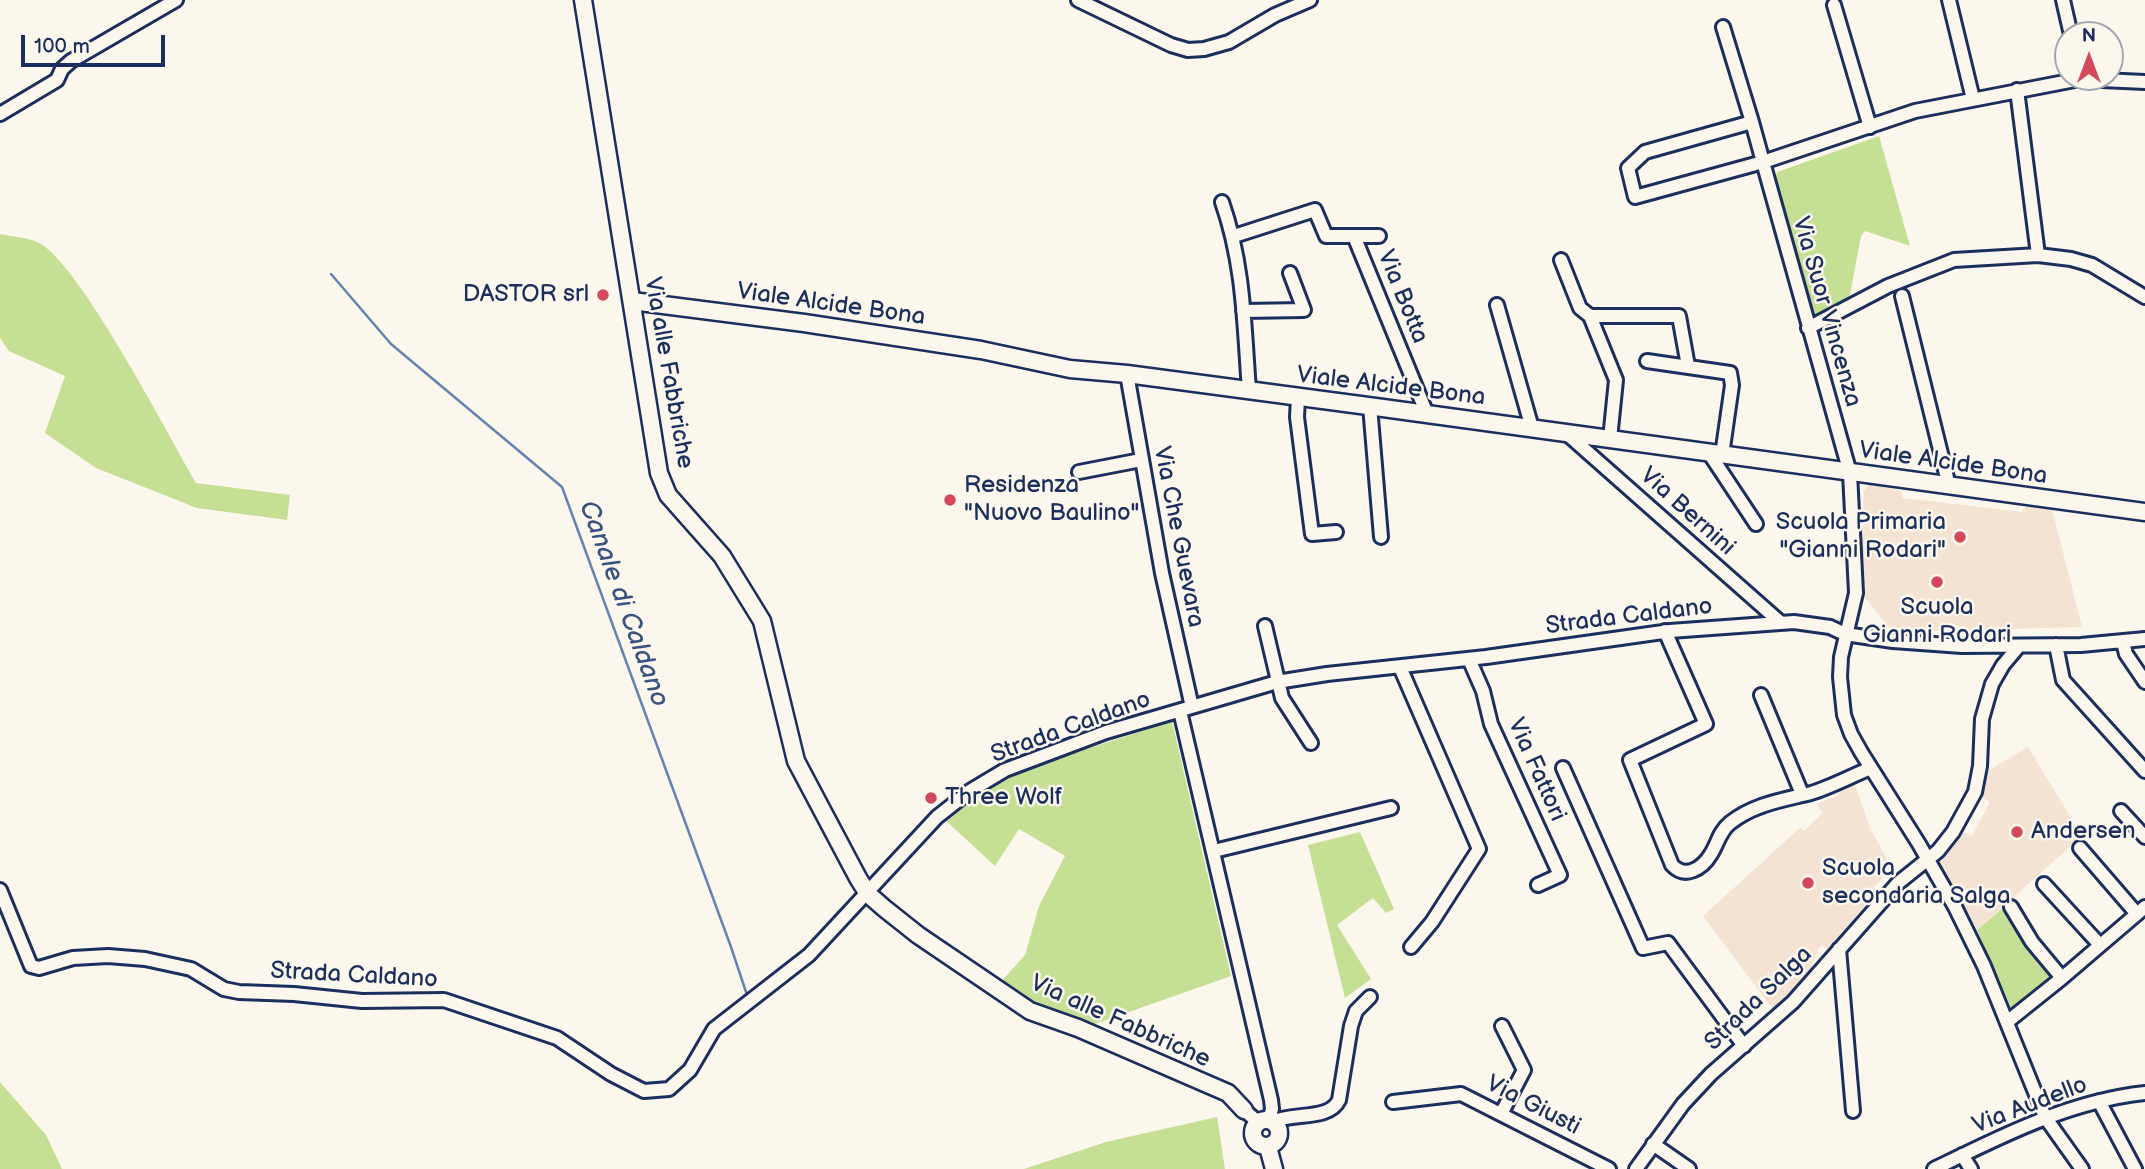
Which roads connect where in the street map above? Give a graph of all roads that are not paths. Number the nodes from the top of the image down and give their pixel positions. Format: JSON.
{"nodes":[{"id":1,"x":176,"y":0,"type":"edge"},
{"id":2,"x":583,"y":0,"type":"edge"},
{"id":3,"x":1078,"y":0,"type":"edge"},
{"id":4,"x":1310,"y":0,"type":"edge"},
{"id":5,"x":1949,"y":0,"type":"edge"},
{"id":6,"x":2063,"y":0,"type":"edge"},
{"id":7,"x":1834,"y":5,"type":"dead end"},
{"id":8,"x":2068,"y":21,"type":"edge"},
{"id":9,"x":1723,"y":27,"type":"dead end"},
{"id":10,"x":2124,"y":81,"type":"edge"},
{"id":11,"x":2145,"y":82,"type":"edge"},
{"id":12,"x":2054,"y":83,"type":"edge"},
{"id":13,"x":2017,"y":90,"type":"junction"},
{"id":14,"x":1973,"y":99,"type":"junction"},
{"id":15,"x":0,"y":114,"type":"edge"},
{"id":16,"x":1752,"y":122,"type":"junction"},
{"id":17,"x":1870,"y":127,"type":"junction"},
{"id":18,"x":1763,"y":162,"type":"junction"},
{"id":19,"x":1222,"y":202,"type":"dead end"},
{"id":20,"x":1234,"y":236,"type":"junction"},
{"id":21,"x":1354,"y":236,"type":"junction"},
{"id":22,"x":1378,"y":236,"type":"dead end"},
{"id":23,"x":2038,"y":255,"type":"junction"},
{"id":24,"x":1561,"y":260,"type":"dead end"},
{"id":25,"x":1290,"y":273,"type":"dead end"},
{"id":26,"x":1902,"y":296,"type":"dead end"},
{"id":27,"x":2145,"y":297,"type":"edge"},
{"id":28,"x":632,"y":301,"type":"junction"},
{"id":29,"x":1497,"y":305,"type":"dead end"},
{"id":30,"x":1243,"y":312,"type":"junction"},
{"id":31,"x":1590,"y":316,"type":"junction"},
{"id":32,"x":1808,"y":328,"type":"junction"},
{"id":33,"x":1647,"y":361,"type":"dead end"},
{"id":34,"x":1688,"y":366,"type":"junction"},
{"id":35,"x":1127,"y":374,"type":"junction"},
{"id":36,"x":1249,"y":390,"type":"junction"},
{"id":37,"x":1298,"y":398,"type":"junction"},
{"id":38,"x":1370,"y":406,"type":"junction"},
{"id":39,"x":1427,"y":414,"type":"junction"},
{"id":40,"x":1532,"y":428,"type":"junction"},
{"id":41,"x":1566,"y":433,"type":"junction"},
{"id":42,"x":1610,"y":439,"type":"junction"},
{"id":43,"x":1716,"y":454,"type":"junction"},
{"id":44,"x":1140,"y":460,"type":"junction"},
{"id":45,"x":1079,"y":472,"type":"dead end"},
{"id":46,"x":1850,"y":473,"type":"junction"},
{"id":47,"x":1949,"y":486,"type":"junction"},
{"id":48,"x":2145,"y":512,"type":"edge"},
{"id":49,"x":1756,"y":524,"type":"dead end"},
{"id":50,"x":1336,"y":532,"type":"dead end"},
{"id":51,"x":1381,"y":537,"type":"dead end"},
{"id":52,"x":1780,"y":622,"type":"junction"},
{"id":53,"x":1265,"y":626,"type":"dead end"},
{"id":54,"x":1665,"y":631,"type":"junction"},
{"id":55,"x":1845,"y":634,"type":"junction"},
{"id":56,"x":2145,"y":639,"type":"edge"},
{"id":57,"x":2123,"y":642,"type":"junction"},
{"id":58,"x":2056,"y":645,"type":"junction"},
{"id":59,"x":2019,"y":646,"type":"junction"},
{"id":60,"x":1469,"y":659,"type":"junction"},
{"id":61,"x":1400,"y":667,"type":"junction"},
{"id":62,"x":1277,"y":682,"type":"junction"},
{"id":63,"x":2145,"y":682,"type":"edge"},
{"id":64,"x":1761,"y":695,"type":"dead end"},
{"id":65,"x":1186,"y":709,"type":"junction"},
{"id":66,"x":1311,"y":743,"type":"dead end"},
{"id":67,"x":1563,"y":768,"type":"dead end"},
{"id":68,"x":1871,"y":768,"type":"junction"},
{"id":69,"x":2145,"y":771,"type":"edge"},
{"id":70,"x":1802,"y":794,"type":"junction"},
{"id":71,"x":1391,"y":808,"type":"dead end"},
{"id":72,"x":2121,"y":811,"type":"dead end"},
{"id":73,"x":2145,"y":837,"type":"edge"},
{"id":74,"x":2080,"y":848,"type":"dead end"},
{"id":75,"x":1214,"y":851,"type":"junction"},
{"id":76,"x":1927,"y":859,"type":"junction"},
{"id":77,"x":2044,"y":884,"type":"dead end"},
{"id":78,"x":1538,"y":885,"type":"dead end"},
{"id":79,"x":0,"y":890,"type":"edge"},
{"id":80,"x":868,"y":894,"type":"junction"},
{"id":81,"x":2011,"y":906,"type":"dead end"},
{"id":82,"x":2141,"y":911,"type":"edge"},
{"id":83,"x":2100,"y":945,"type":"junction"},
{"id":84,"x":1411,"y":947,"type":"dead end"},
{"id":85,"x":1839,"y":949,"type":"junction"},
{"id":86,"x":2062,"y":978,"type":"junction"},
{"id":87,"x":1370,"y":997,"type":"dead end"},
{"id":88,"x":2007,"y":1022,"type":"junction"},
{"id":89,"x":1502,"y":1026,"type":"dead end"},
{"id":90,"x":1744,"y":1046,"type":"junction"},
{"id":91,"x":2145,"y":1093,"type":"edge"},
{"id":92,"x":2099,"y":1101,"type":"junction"},
{"id":93,"x":1393,"y":1102,"type":"dead end"},
{"id":94,"x":1244,"y":1111,"type":"joint"},
{"id":95,"x":1853,"y":1111,"type":"dead end"},
{"id":96,"x":1501,"y":1114,"type":"junction"},
{"id":97,"x":2045,"y":1117,"type":"junction"},
{"id":98,"x":1266,"y":1121,"type":"junction"},
{"id":99,"x":1653,"y":1144,"type":"junction"},
{"id":100,"x":1962,"y":1155,"type":"junction"},
{"id":101,"x":1274,"y":1169,"type":"edge"},
{"id":102,"x":1609,"y":1169,"type":"edge"},
{"id":103,"x":1636,"y":1169,"type":"edge"},
{"id":104,"x":1689,"y":1169,"type":"edge"},
{"id":105,"x":1934,"y":1169,"type":"edge"},
{"id":106,"x":1971,"y":1169,"type":"edge"},
{"id":107,"x":2082,"y":1169,"type":"edge"},
{"id":108,"x":2135,"y":1169,"type":"edge"}],
"edges":[{"from":1,"to":15,"type":"street"},
{"from":2,"to":28,"type":"street","name":"Via alle Fabbriche"},
{"from":3,"to":4,"type":"street"},
{"from":5,"to":14,"type":"street"},
{"from":6,"to":8,"type":"street"},
{"from":7,"to":17,"type":"street"},
{"from":9,"to":16,"type":"street","name":"Via Suor Vincenza"},
{"from":10,"to":11,"type":"street"},
{"from":12,"to":13,"type":"street"},
{"from":13,"to":14,"type":"street"},
{"from":13,"to":23,"type":"street"},
{"from":14,"to":17,"type":"street"},
{"from":16,"to":18,"type":"street","name":"Via Suor Vincenza"},
{"from":16,"to":18,"type":"street"},
{"from":17,"to":18,"type":"street"},
{"from":18,"to":32,"type":"street","name":"Via Suor Vincenza"},
{"from":19,"to":20,"type":"street"},
{"from":20,"to":21,"type":"street"},
{"from":20,"to":30,"type":"street"},
{"from":21,"to":22,"type":"street"},
{"from":21,"to":39,"type":"street","name":"Via Botta"},
{"from":23,"to":27,"type":"street"},
{"from":23,"to":32,"type":"street"},
{"from":24,"to":31,"type":"street"},
{"from":25,"to":30,"type":"street"},
{"from":26,"to":47,"type":"street"},
{"from":28,"to":35,"type":"street","name":"Viale Alcide Bona"},
{"from":28,"to":80,"type":"street","name":"Via alle Fabbriche"},
{"from":29,"to":40,"type":"street"},
{"from":30,"to":36,"type":"street"},
{"from":31,"to":34,"type":"street"},
{"from":31,"to":42,"type":"street"},
{"from":32,"to":46,"type":"street","name":"Via Suor Vincenza"},
{"from":33,"to":34,"type":"street"},
{"from":34,"to":43,"type":"street"},
{"from":35,"to":36,"type":"street","name":"Viale Alcide Bona"},
{"from":35,"to":44,"type":"street","name":"Via Che Guevara"},
{"from":36,"to":37,"type":"street","name":"Viale Alcide Bona"},
{"from":37,"to":38,"type":"street","name":"Viale Alcide Bona"},
{"from":37,"to":50,"type":"street"},
{"from":38,"to":39,"type":"street","name":"Viale Alcide Bona"},
{"from":38,"to":51,"type":"street"},
{"from":39,"to":40,"type":"street","name":"Viale Alcide Bona"},
{"from":40,"to":41,"type":"street","name":"Viale Alcide Bona"},
{"from":41,"to":42,"type":"street","name":"Viale Alcide Bona"},
{"from":41,"to":52,"type":"street","name":"Via Bernini"},
{"from":42,"to":43,"type":"street","name":"Viale Alcide Bona"},
{"from":43,"to":46,"type":"street","name":"Viale Alcide Bona"},
{"from":43,"to":49,"type":"street"},
{"from":44,"to":45,"type":"street"},
{"from":44,"to":65,"type":"street","name":"Via Che Guevara"},
{"from":46,"to":47,"type":"street","name":"Viale Alcide Bona"},
{"from":46,"to":55,"type":"street","name":"Via Suor Vincenza"},
{"from":47,"to":48,"type":"street","name":"Viale Alcide Bona"},
{"from":52,"to":54,"type":"street","name":"Strada Caldano"},
{"from":52,"to":55,"type":"street","name":"Strada Caldano"},
{"from":53,"to":62,"type":"street"},
{"from":54,"to":60,"type":"street","name":"Strada Caldano"},
{"from":54,"to":70,"type":"street"},
{"from":55,"to":59,"type":"street","name":"Strada Caldano"},
{"from":55,"to":68,"type":"street","name":"Via Suor Vincenza"},
{"from":56,"to":57,"type":"street","name":"Strada Caldano"},
{"from":57,"to":58,"type":"street","name":"Strada Caldano"},
{"from":57,"to":63,"type":"street"},
{"from":58,"to":59,"type":"street","name":"Strada Caldano"},
{"from":58,"to":69,"type":"street"},
{"from":59,"to":76,"type":"street","name":"Strada Salga"},
{"from":60,"to":61,"type":"street","name":"Strada Caldano"},
{"from":60,"to":78,"type":"street","name":"Via Fattori"},
{"from":61,"to":62,"type":"street","name":"Strada Caldano"},
{"from":61,"to":84,"type":"street"},
{"from":62,"to":65,"type":"street","name":"Strada Caldano"},
{"from":62,"to":66,"type":"street"},
{"from":64,"to":70,"type":"street"},
{"from":65,"to":75,"type":"street","name":"Via Che Guevara"},
{"from":65,"to":80,"type":"street","name":"Strada Caldano"},
{"from":67,"to":90,"type":"street"},
{"from":68,"to":70,"type":"street"},
{"from":68,"to":76,"type":"street","name":"Via Suor Vincenza"},
{"from":71,"to":75,"type":"street"},
{"from":72,"to":73,"type":"street"},
{"from":74,"to":82,"type":"street"},
{"from":75,"to":98,"type":"street","name":"Via Che Guevara"},
{"from":76,"to":85,"type":"street","name":"Strada Salga"},
{"from":76,"to":88,"type":"street","name":"Via Suor Vincenza"},
{"from":77,"to":83,"type":"street"},
{"from":79,"to":80,"type":"street","name":"Strada Caldano"},
{"from":80,"to":94,"type":"street","name":"Via alle Fabbriche"},
{"from":81,"to":86,"type":"street"},
{"from":82,"to":83,"type":"street"},
{"from":83,"to":86,"type":"street"},
{"from":85,"to":90,"type":"street","name":"Strada Salga"},
{"from":85,"to":95,"type":"street"},
{"from":86,"to":88,"type":"street"},
{"from":87,"to":98,"type":"street"},
{"from":88,"to":97,"type":"street","name":"Via Suor Vincenza"},
{"from":89,"to":96,"type":"street"},
{"from":90,"to":99,"type":"street","name":"Strada Salga"},
{"from":91,"to":92,"type":"street","name":"Via Audello"},
{"from":92,"to":97,"type":"street","name":"Via Audello"},
{"from":92,"to":108,"type":"street"},
{"from":93,"to":96,"type":"street","name":"Via Giusti"},
{"from":94,"to":98,"type":"street"},
{"from":96,"to":102,"type":"street","name":"Via Giusti"},
{"from":97,"to":100,"type":"street","name":"Via Audello"},
{"from":97,"to":107,"type":"street","name":"Via Suor Vincenza"},
{"from":98,"to":101,"type":"street"},
{"from":99,"to":103,"type":"street","name":"Strada Salga"},
{"from":99,"to":104,"type":"street"},
{"from":100,"to":105,"type":"street","name":"Via Audello"},
{"from":100,"to":106,"type":"street"}]}
